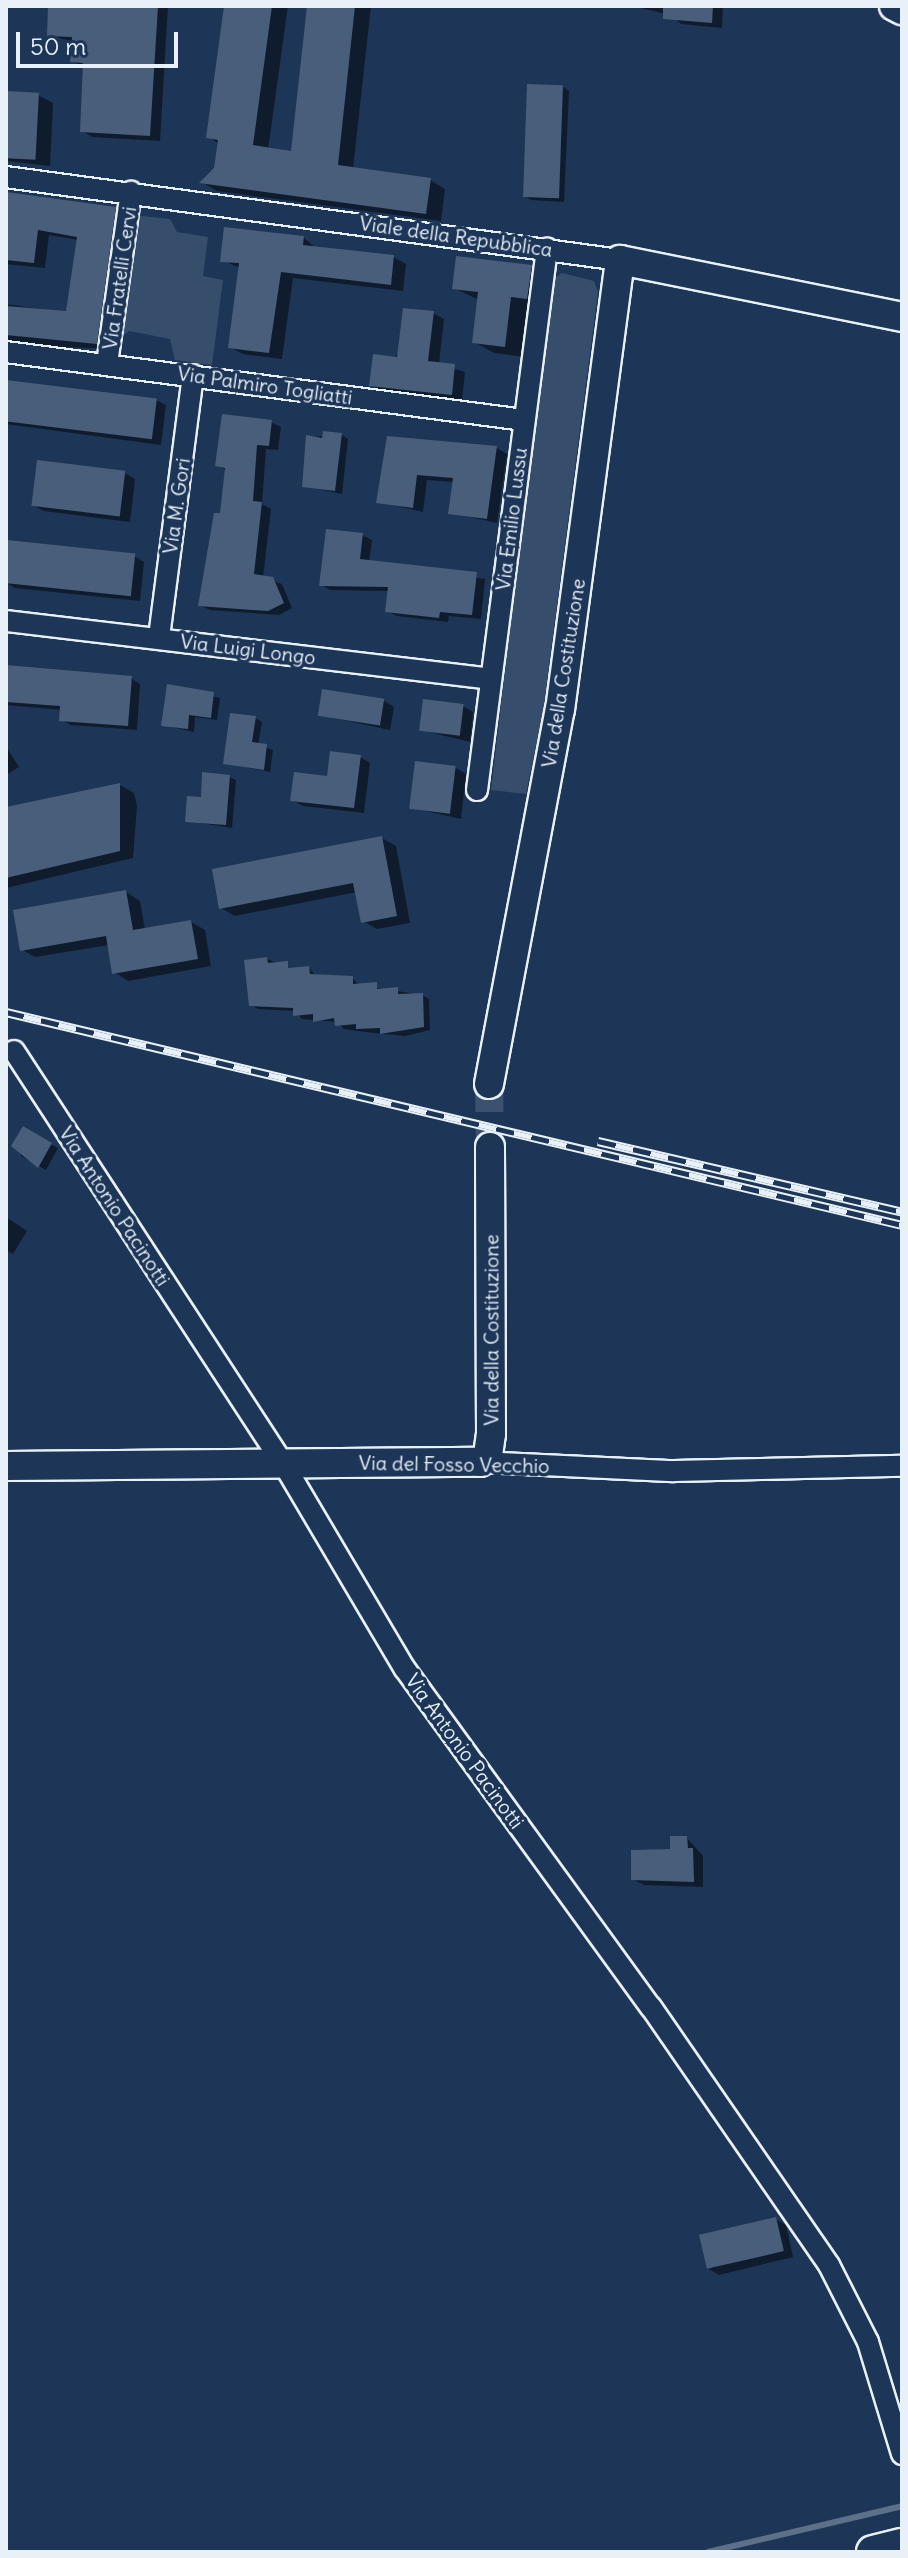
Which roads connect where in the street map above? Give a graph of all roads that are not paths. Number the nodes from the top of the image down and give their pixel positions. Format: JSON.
{"nodes":[{"id":1,"x":894,"y":6,"type":"edge"},
{"id":2,"x":902,"y":10,"type":"edge"},
{"id":3,"x":6,"y":177,"type":"edge"},
{"id":4,"x":131,"y":192,"type":"junction"},
{"id":5,"x":547,"y":249,"type":"junction"},
{"id":6,"x":620,"y":260,"type":"junction"},
{"id":7,"x":902,"y":317,"type":"edge"},
{"id":8,"x":6,"y":352,"type":"edge"},
{"id":9,"x":107,"y":364,"type":"junction"},
{"id":10,"x":193,"y":375,"type":"junction"},
{"id":11,"x":524,"y":420,"type":"junction"},
{"id":12,"x":6,"y":621,"type":"edge"},
{"id":13,"x":159,"y":637,"type":"junction"},
{"id":14,"x":491,"y":679,"type":"junction"},
{"id":15,"x":477,"y":790,"type":"dead end"},
{"id":16,"x":14,"y":1051,"type":"dead end"},
{"id":17,"x":489,"y":1084,"type":"tunnel mouth"},
{"id":18,"x":490,"y":1147,"type":"tunnel mouth"},
{"id":19,"x":480,"y":1462,"type":"junction"},
{"id":20,"x":283,"y":1463,"type":"junction"},
{"id":21,"x":6,"y":1466,"type":"edge"},
{"id":22,"x":902,"y":1466,"type":"edge"},
{"id":23,"x":902,"y":2454,"type":"edge"},
{"id":24,"x":902,"y":2545,"type":"edge"},
{"id":25,"x":873,"y":2552,"type":"edge"}],
"edges":[{"from":1,"to":2,"type":"street"},
{"from":3,"to":4,"type":"street","name":"Viale della Repubblica"},
{"from":4,"to":5,"type":"street","name":"Viale della Repubblica"},
{"from":4,"to":9,"type":"street","name":"Via Fratelli Cervi"},
{"from":5,"to":6,"type":"street","name":"Viale della Repubblica"},
{"from":5,"to":11,"type":"street","name":"Via Emilio Lussu"},
{"from":6,"to":7,"type":"street","name":"Viale della Repubblica"},
{"from":6,"to":17,"type":"street","name":"Via della Costituzione"},
{"from":8,"to":9,"type":"street","name":"Via Palmiro Togliatti"},
{"from":9,"to":10,"type":"street","name":"Via Palmiro Togliatti"},
{"from":10,"to":11,"type":"street","name":"Via Palmiro Togliatti"},
{"from":10,"to":13,"type":"street","name":"Via M. Gori"},
{"from":11,"to":14,"type":"street","name":"Via Emilio Lussu"},
{"from":12,"to":13,"type":"street","name":"Via Luigi Longo"},
{"from":13,"to":14,"type":"street","name":"Via Luigi Longo"},
{"from":14,"to":15,"type":"street","name":"Via Emilio Lussu"},
{"from":16,"to":20,"type":"street","name":"Via Antonio Pacinotti"},
{"from":18,"to":19,"type":"street","name":"Via della Costituzione"},
{"from":19,"to":20,"type":"street","name":"Via del Fosso Vecchio"},
{"from":19,"to":22,"type":"street","name":"Via del Fosso Vecchio"},
{"from":20,"to":21,"type":"street","name":"Via del Fosso Vecchio"},
{"from":20,"to":23,"type":"street","name":"Via Antonio Pacinotti"},
{"from":24,"to":25,"type":"main road"}]}
